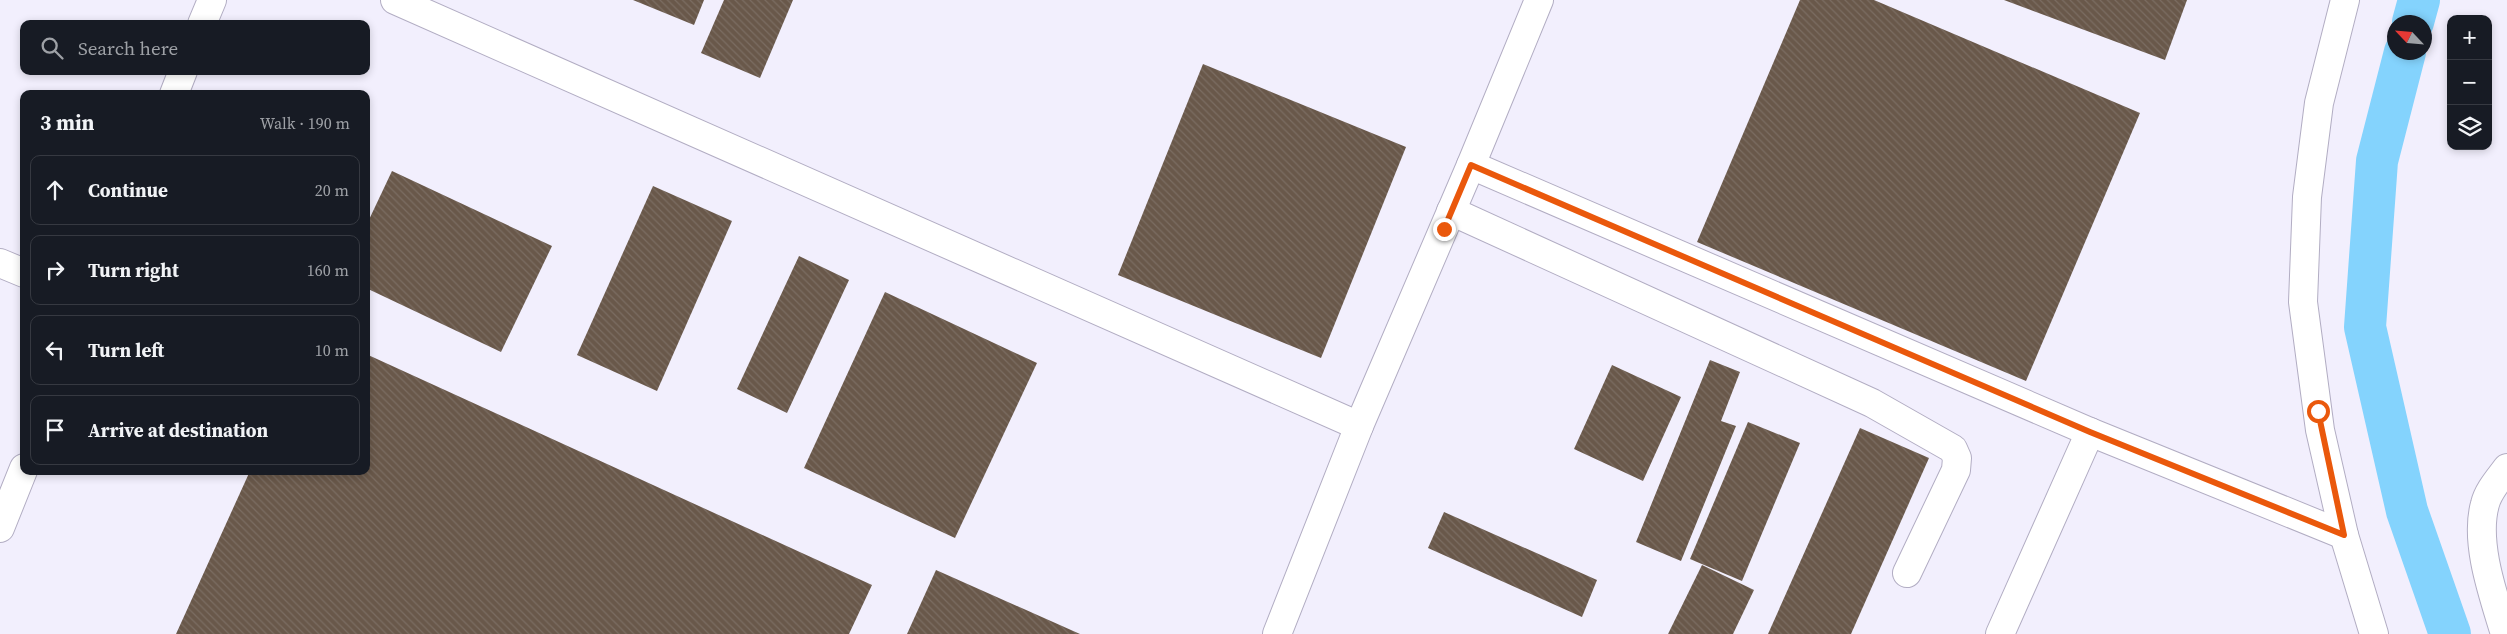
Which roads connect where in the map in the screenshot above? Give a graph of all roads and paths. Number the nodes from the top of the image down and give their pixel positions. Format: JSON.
{"nodes":[{"id":1,"x":212,"y":0,"type":"edge"},
{"id":2,"x":395,"y":0,"type":"edge"},
{"id":3,"x":1539,"y":0,"type":"edge"},
{"id":4,"x":2345,"y":0,"type":"edge"},
{"id":5,"x":204,"y":20,"type":"edge"},
{"id":6,"x":181,"y":75,"type":"edge"},
{"id":7,"x":176,"y":90,"type":"edge"},
{"id":8,"x":1471,"y":165,"type":"junction"},
{"id":9,"x":1451,"y":211,"type":"junction"},
{"id":10,"x":0,"y":263,"type":"edge"},
{"id":11,"x":20,"y":271,"type":"edge"},
{"id":12,"x":1359,"y":426,"type":"junction"},
{"id":13,"x":2090,"y":432,"type":"junction"},
{"id":14,"x":2507,"y":468,"type":"edge"},
{"id":15,"x":21,"y":475,"type":"edge"},
{"id":16,"x":0,"y":528,"type":"edge"},
{"id":17,"x":2344,"y":535,"type":"junction"},
{"id":18,"x":1907,"y":573,"type":"dead end"},
{"id":19,"x":1278,"y":634,"type":"edge"},
{"id":20,"x":2000,"y":634,"type":"edge"},
{"id":21,"x":2374,"y":634,"type":"edge"},
{"id":22,"x":2504,"y":634,"type":"edge"}],
"edges":[{"from":1,"to":5,"type":"street"},
{"from":2,"to":12,"type":"street"},
{"from":3,"to":8,"type":"street"},
{"from":4,"to":17,"type":"street"},
{"from":6,"to":7,"type":"street"},
{"from":8,"to":9,"type":"street"},
{"from":8,"to":13,"type":"street"},
{"from":9,"to":12,"type":"street"},
{"from":9,"to":18,"type":"street"},
{"from":10,"to":11,"type":"street"},
{"from":12,"to":19,"type":"street"},
{"from":13,"to":17,"type":"street"},
{"from":13,"to":20,"type":"street"},
{"from":14,"to":22,"type":"street"},
{"from":15,"to":16,"type":"street"},
{"from":17,"to":21,"type":"street"}]}
